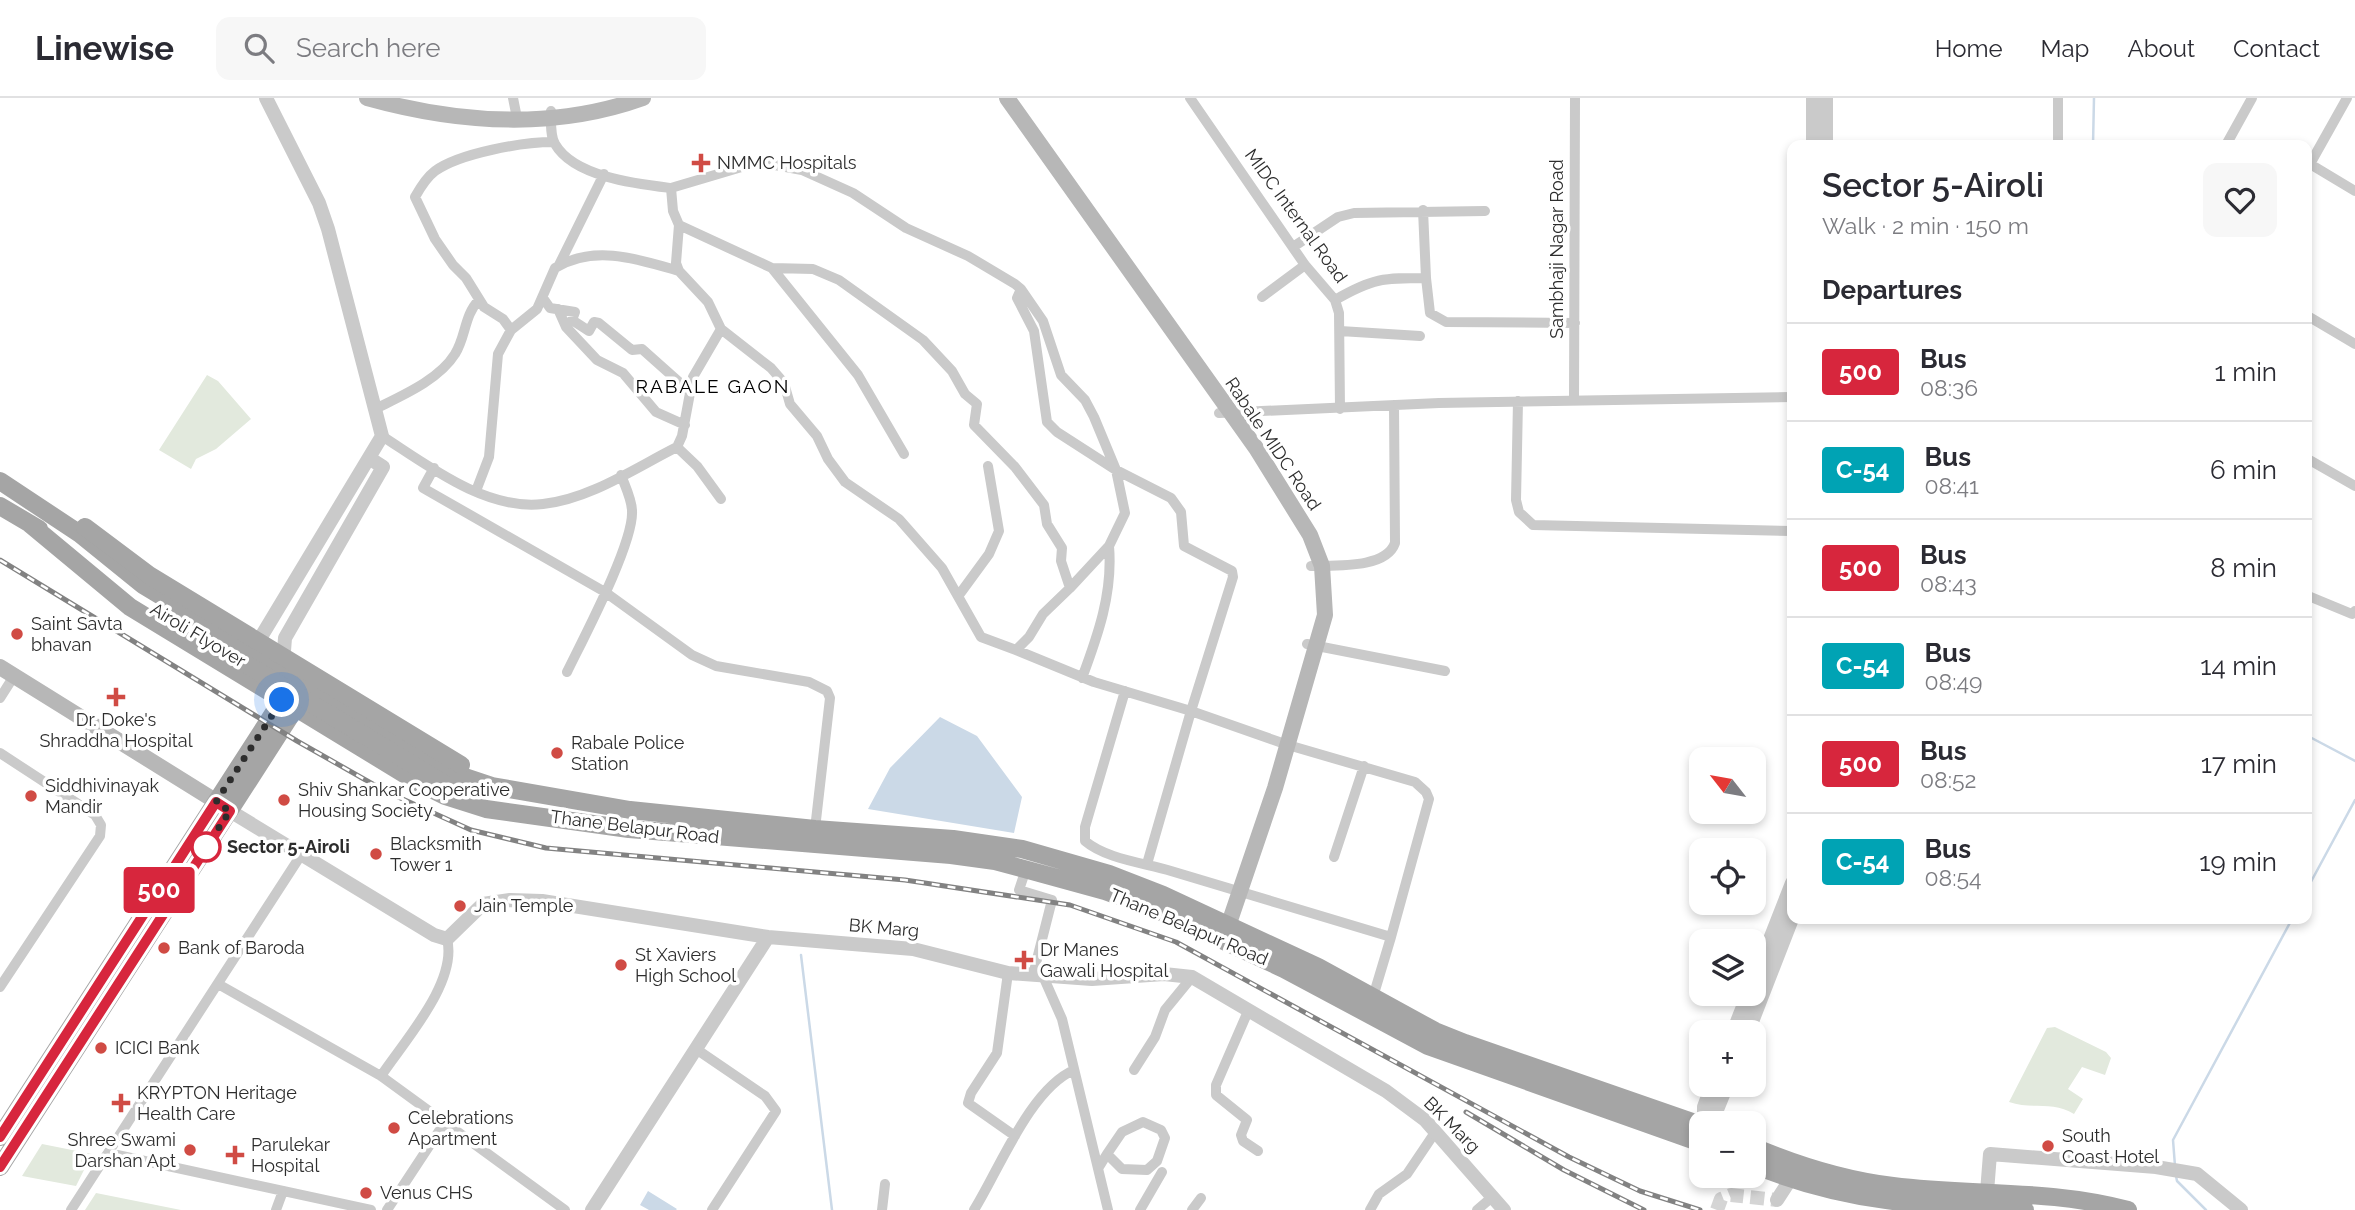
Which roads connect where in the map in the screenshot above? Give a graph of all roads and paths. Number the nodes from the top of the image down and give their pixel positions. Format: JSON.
{"nodes":[{"id":1,"x":266,"y":98,"type":"edge"},
{"id":2,"x":367,"y":98,"type":"edge"},
{"id":3,"x":396,"y":98,"type":"edge"},
{"id":4,"x":620,"y":98,"type":"edge"},
{"id":5,"x":643,"y":98,"type":"edge"},
{"id":6,"x":996,"y":98,"type":"edge"},
{"id":7,"x":1007,"y":98,"type":"edge"},
{"id":8,"x":1575,"y":98,"type":"edge"},
{"id":9,"x":1813,"y":98,"type":"edge"},
{"id":10,"x":1826,"y":98,"type":"edge"},
{"id":11,"x":2058,"y":98,"type":"edge"},
{"id":12,"x":2252,"y":98,"type":"edge"},
{"id":13,"x":2347,"y":98,"type":"edge"},
{"id":14,"x":1196,"y":100,"type":"edge"},
{"id":15,"x":514,"y":106,"type":"edge"},
{"id":16,"x":551,"y":115,"type":"junction"},
{"id":17,"x":1813,"y":140,"type":"edge"},
{"id":18,"x":1826,"y":140,"type":"edge"},
{"id":19,"x":2058,"y":140,"type":"edge"},
{"id":20,"x":2229,"y":140,"type":"edge"},
{"id":21,"x":553,"y":142,"type":"junction"},
{"id":22,"x":2312,"y":160,"type":"edge"},
{"id":23,"x":1053,"y":169,"type":"junction"},
{"id":24,"x":2312,"y":169,"type":"edge"},
{"id":25,"x":604,"y":174,"type":"junction"},
{"id":26,"x":671,"y":188,"type":"junction"},
{"id":27,"x":2355,"y":191,"type":"edge"},
{"id":28,"x":1423,"y":210,"type":"junction"},
{"id":29,"x":1485,"y":211,"type":"dead end"},
{"id":30,"x":679,"y":225,"type":"junction"},
{"id":31,"x":1293,"y":247,"type":"junction"},
{"id":32,"x":559,"y":265,"type":"junction"},
{"id":33,"x":1305,"y":265,"type":"junction"},
{"id":34,"x":772,"y":268,"type":"junction"},
{"id":35,"x":679,"y":271,"type":"junction"},
{"id":36,"x":1426,"y":278,"type":"junction"},
{"id":37,"x":1021,"y":289,"type":"junction"},
{"id":38,"x":1262,"y":297,"type":"dead end"},
{"id":39,"x":543,"y":298,"type":"junction"},
{"id":40,"x":479,"y":300,"type":"junction"},
{"id":41,"x":1335,"y":300,"type":"junction"},
{"id":42,"x":558,"y":309,"type":"junction"},
{"id":43,"x":2312,"y":319,"type":"edge"},
{"id":44,"x":1574,"y":323,"type":"junction"},
{"id":45,"x":720,"y":329,"type":"junction"},
{"id":46,"x":511,"y":330,"type":"junction"},
{"id":47,"x":1340,"y":331,"type":"junction"},
{"id":48,"x":1420,"y":336,"type":"dead end"},
{"id":49,"x":2355,"y":344,"type":"edge"},
{"id":50,"x":688,"y":390,"type":"junction"},
{"id":51,"x":1787,"y":397,"type":"edge"},
{"id":52,"x":1518,"y":401,"type":"junction"},
{"id":53,"x":1574,"y":401,"type":"junction"},
{"id":54,"x":1394,"y":405,"type":"junction"},
{"id":55,"x":375,"y":409,"type":"junction"},
{"id":56,"x":1340,"y":409,"type":"junction"},
{"id":57,"x":1224,"y":413,"type":"junction"},
{"id":58,"x":684,"y":425,"type":"junction"},
{"id":59,"x":382,"y":436,"type":"junction"},
{"id":60,"x":677,"y":447,"type":"junction"},
{"id":61,"x":904,"y":454,"type":"dead end"},
{"id":62,"x":369,"y":458,"type":"junction"},
{"id":63,"x":2312,"y":461,"type":"edge"},
{"id":64,"x":988,"y":466,"type":"dead end"},
{"id":65,"x":383,"y":467,"type":"junction"},
{"id":66,"x":434,"y":468,"type":"junction"},
{"id":67,"x":1116,"y":470,"type":"junction"},
{"id":68,"x":621,"y":475,"type":"junction"},
{"id":69,"x":0,"y":481,"type":"edge"},
{"id":70,"x":2355,"y":486,"type":"edge"},
{"id":71,"x":477,"y":491,"type":"junction"},
{"id":72,"x":722,"y":499,"type":"dead end"},
{"id":73,"x":0,"y":506,"type":"edge"},
{"id":74,"x":41,"y":506,"type":"junction"},
{"id":75,"x":30,"y":524,"type":"junction"},
{"id":76,"x":1787,"y":531,"type":"edge"},
{"id":77,"x":1109,"y":547,"type":"junction"},
{"id":78,"x":1317,"y":566,"type":"junction"},
{"id":79,"x":1070,"y":588,"type":"junction"},
{"id":80,"x":605,"y":592,"type":"junction"},
{"id":81,"x":960,"y":595,"type":"junction"},
{"id":82,"x":2312,"y":598,"type":"edge"},
{"id":83,"x":2355,"y":611,"type":"edge"},
{"id":84,"x":258,"y":642,"type":"junction"},
{"id":85,"x":1312,"y":645,"type":"junction"},
{"id":86,"x":1016,"y":650,"type":"junction"},
{"id":87,"x":1445,"y":671,"type":"dead end"},
{"id":88,"x":7,"y":672,"type":"edge"},
{"id":89,"x":567,"y":672,"type":"dead end"},
{"id":90,"x":288,"y":675,"type":"junction"},
{"id":91,"x":1082,"y":678,"type":"junction"},
{"id":92,"x":309,"y":686,"type":"junction"},
{"id":93,"x":1125,"y":691,"type":"junction"},
{"id":94,"x":0,"y":698,"type":"edge"},
{"id":95,"x":289,"y":704,"type":"junction"},
{"id":96,"x":1191,"y":710,"type":"junction"},
{"id":97,"x":1283,"y":743,"type":"junction"},
{"id":98,"x":0,"y":753,"type":"edge"},
{"id":99,"x":1364,"y":766,"type":"junction"},
{"id":100,"x":524,"y":792,"type":"junction"},
{"id":101,"x":223,"y":806,"type":"junction"},
{"id":102,"x":520,"y":812,"type":"junction"},
{"id":103,"x":815,"y":829,"type":"junction"},
{"id":104,"x":301,"y":855,"type":"junction"},
{"id":105,"x":1334,"y":857,"type":"dead end"},
{"id":106,"x":1147,"y":864,"type":"junction"},
{"id":107,"x":1026,"y":869,"type":"junction"},
{"id":108,"x":1237,"y":890,"type":"junction"},
{"id":109,"x":1787,"y":919,"type":"edge"},
{"id":110,"x":1222,"y":930,"type":"junction"},
{"id":111,"x":768,"y":937,"type":"junction"},
{"id":112,"x":1391,"y":937,"type":"junction"},
{"id":113,"x":447,"y":939,"type":"junction"},
{"id":114,"x":1766,"y":958,"type":"edge"},
{"id":115,"x":1007,"y":973,"type":"junction"},
{"id":116,"x":1038,"y":976,"type":"junction"},
{"id":117,"x":1192,"y":977,"type":"junction"},
{"id":118,"x":218,"y":984,"type":"junction"},
{"id":119,"x":0,"y":987,"type":"edge"},
{"id":120,"x":1373,"y":997,"type":"junction"},
{"id":121,"x":1249,"y":1009,"type":"junction"},
{"id":122,"x":1752,"y":1020,"type":"edge"},
{"id":123,"x":696,"y":1049,"type":"junction"},
{"id":124,"x":1074,"y":1070,"type":"junction"},
{"id":125,"x":1134,"y":1070,"type":"dead end"},
{"id":126,"x":382,"y":1076,"type":"junction"},
{"id":127,"x":1689,"y":1117,"type":"edge"},
{"id":128,"x":445,"y":1122,"type":"junction"},
{"id":129,"x":1436,"y":1131,"type":"junction"},
{"id":130,"x":1015,"y":1136,"type":"junction"},
{"id":131,"x":0,"y":1137,"type":"edge"},
{"id":132,"x":1689,"y":1139,"type":"edge"},
{"id":133,"x":1258,"y":1150,"type":"dead end"},
{"id":134,"x":1766,"y":1152,"type":"edge"},
{"id":135,"x":108,"y":1153,"type":"junction"},
{"id":136,"x":1107,"y":1154,"type":"junction"},
{"id":137,"x":0,"y":1167,"type":"edge"},
{"id":138,"x":1099,"y":1167,"type":"junction"},
{"id":139,"x":1766,"y":1170,"type":"edge"},
{"id":140,"x":1162,"y":1172,"type":"dead end"},
{"id":141,"x":1790,"y":1180,"type":"junction"},
{"id":142,"x":885,"y":1184,"type":"dead end"},
{"id":143,"x":283,"y":1191,"type":"junction"},
{"id":144,"x":1987,"y":1192,"type":"junction"},
{"id":145,"x":1201,"y":1198,"type":"dead end"},
{"id":146,"x":1491,"y":1198,"type":"junction"},
{"id":147,"x":1777,"y":1200,"type":"dead end"},
{"id":148,"x":718,"y":1208,"type":"edge"},
{"id":149,"x":71,"y":1210,"type":"edge"},
{"id":150,"x":276,"y":1210,"type":"edge"},
{"id":151,"x":372,"y":1210,"type":"edge"},
{"id":152,"x":387,"y":1210,"type":"edge"},
{"id":153,"x":565,"y":1210,"type":"edge"},
{"id":154,"x":592,"y":1210,"type":"edge"},
{"id":155,"x":882,"y":1210,"type":"edge"},
{"id":156,"x":974,"y":1210,"type":"edge"},
{"id":157,"x":1108,"y":1210,"type":"edge"},
{"id":158,"x":1140,"y":1210,"type":"edge"},
{"id":159,"x":1192,"y":1210,"type":"edge"},
{"id":160,"x":1370,"y":1210,"type":"edge"},
{"id":161,"x":1478,"y":1210,"type":"edge"},
{"id":162,"x":1504,"y":1210,"type":"edge"},
{"id":163,"x":2025,"y":1210,"type":"edge"},
{"id":164,"x":2128,"y":1210,"type":"edge"},
{"id":165,"x":2241,"y":1210,"type":"edge"}],
"edges":[{"from":1,"to":55,"type":"street"},
{"from":2,"to":16,"type":"main road"},
{"from":3,"to":15,"type":"main road"},
{"from":4,"to":16,"type":"main road"},
{"from":5,"to":16,"type":"main road"},
{"from":6,"to":23,"type":"main road","name":"Rabale MIDC Road"},
{"from":7,"to":23,"type":"main road","name":"Rabale MIDC Road"},
{"from":8,"to":44,"type":"street","name":"Sambhaji Nagar Road"},
{"from":9,"to":17,"type":"street"},
{"from":10,"to":18,"type":"street"},
{"from":11,"to":19,"type":"street"},
{"from":12,"to":20,"type":"street"},
{"from":13,"to":22,"type":"street"},
{"from":14,"to":31,"type":"street","name":"MIDC Internal Road"},
{"from":15,"to":16,"type":"main road"},
{"from":16,"to":21,"type":"street"},
{"from":21,"to":25,"type":"street"},
{"from":21,"to":40,"type":"street"},
{"from":23,"to":57,"type":"main road","name":"Rabale MIDC Road"},
{"from":24,"to":27,"type":"street"},
{"from":25,"to":26,"type":"street"},
{"from":25,"to":32,"type":"street"},
{"from":26,"to":30,"type":"street"},
{"from":26,"to":37,"type":"street"},
{"from":28,"to":29,"type":"street"},
{"from":28,"to":31,"type":"street"},
{"from":28,"to":36,"type":"street"},
{"from":30,"to":34,"type":"street"},
{"from":30,"to":35,"type":"street"},
{"from":31,"to":33,"type":"street","name":"MIDC Internal Road"},
{"from":32,"to":35,"type":"street"},
{"from":32,"to":39,"type":"street"},
{"from":33,"to":38,"type":"street"},
{"from":33,"to":41,"type":"street","name":"MIDC Internal Road"},
{"from":34,"to":61,"type":"street"},
{"from":34,"to":79,"type":"street"},
{"from":35,"to":45,"type":"street"},
{"from":36,"to":41,"type":"street"},
{"from":36,"to":44,"type":"street"},
{"from":37,"to":67,"type":"street"},
{"from":37,"to":67,"type":"street"},
{"from":39,"to":42,"type":"street"},
{"from":39,"to":46,"type":"street"},
{"from":40,"to":46,"type":"street"},
{"from":40,"to":55,"type":"street"},
{"from":41,"to":47,"type":"street","name":"MIDC Internal Road"},
{"from":42,"to":50,"type":"street"},
{"from":42,"to":58,"type":"street"},
{"from":43,"to":49,"type":"street"},
{"from":44,"to":53,"type":"street","name":"Sambhaji Nagar Road"},
{"from":45,"to":50,"type":"street"},
{"from":45,"to":81,"type":"street"},
{"from":46,"to":71,"type":"street"},
{"from":47,"to":48,"type":"street"},
{"from":47,"to":56,"type":"street","name":"MIDC Internal Road"},
{"from":50,"to":58,"type":"street"},
{"from":51,"to":53,"type":"street"},
{"from":52,"to":53,"type":"street"},
{"from":52,"to":54,"type":"street"},
{"from":52,"to":76,"type":"street"},
{"from":54,"to":56,"type":"street"},
{"from":54,"to":78,"type":"street"},
{"from":55,"to":59,"type":"street"},
{"from":56,"to":57,"type":"street"},
{"from":57,"to":78,"type":"main road","name":"Rabale MIDC Road"},
{"from":58,"to":60,"type":"street"},
{"from":59,"to":62,"type":"street"},
{"from":59,"to":65,"type":"street"},
{"from":59,"to":66,"type":"street"},
{"from":60,"to":68,"type":"street"},
{"from":60,"to":72,"type":"street"},
{"from":62,"to":65,"type":"street"},
{"from":62,"to":84,"type":"street"},
{"from":63,"to":70,"type":"street"},
{"from":64,"to":81,"type":"street"},
{"from":65,"to":90,"type":"street"},
{"from":66,"to":71,"type":"street"},
{"from":66,"to":80,"type":"street"},
{"from":67,"to":77,"type":"street"},
{"from":67,"to":96,"type":"street"},
{"from":68,"to":71,"type":"street"},
{"from":68,"to":80,"type":"street"},
{"from":69,"to":74,"type":"main road"},
{"from":73,"to":75,"type":"main road"},
{"from":74,"to":84,"type":"main road","name":"Airoli Flyover","bridge":true},
{"from":74,"to":90,"type":"main road"},
{"from":75,"to":95,"type":"main road"},
{"from":75,"to":102,"type":"main road","name":"Airoli Flyover","bridge":true},
{"from":77,"to":79,"type":"street"},
{"from":77,"to":91,"type":"street"},
{"from":78,"to":85,"type":"main road","name":"Rabale MIDC Road"},
{"from":79,"to":86,"type":"street"},
{"from":80,"to":89,"type":"street"},
{"from":80,"to":103,"type":"street"},
{"from":81,"to":86,"type":"street"},
{"from":82,"to":83,"type":"street"},
{"from":84,"to":100,"type":"main road","name":"Airoli Flyover","bridge":true},
{"from":85,"to":87,"type":"street"},
{"from":85,"to":97,"type":"main road","name":"Rabale MIDC Road"},
{"from":86,"to":91,"type":"street"},
{"from":88,"to":94,"type":"street"},
{"from":88,"to":101,"type":"main road"},
{"from":90,"to":92,"type":"main road"},
{"from":90,"to":95,"type":"main road"},
{"from":91,"to":93,"type":"street"},
{"from":92,"to":95,"type":"main road"},
{"from":92,"to":100,"type":"main road"},
{"from":93,"to":96,"type":"street"},
{"from":93,"to":106,"type":"street"},
{"from":95,"to":101,"type":"main road"},
{"from":95,"to":102,"type":"main road"},
{"from":96,"to":97,"type":"street"},
{"from":96,"to":106,"type":"street"},
{"from":97,"to":99,"type":"street"},
{"from":97,"to":108,"type":"main road","name":"Rabale MIDC Road"},
{"from":98,"to":119,"type":"street"},
{"from":99,"to":105,"type":"street"},
{"from":99,"to":112,"type":"street"},
{"from":100,"to":103,"type":"main road","name":"Thane Belapur Road"},
{"from":101,"to":104,"type":"street"},
{"from":101,"to":131,"type":"main road"},
{"from":101,"to":137,"type":"main road"},
{"from":102,"to":107,"type":"main road","name":"Thane Belapur Road"},
{"from":103,"to":110,"type":"main road","name":"Thane Belapur Road"},
{"from":104,"to":113,"type":"street"},
{"from":104,"to":118,"type":"street"},
{"from":106,"to":108,"type":"street"},
{"from":107,"to":110,"type":"main road","name":"Thane Belapur Road"},
{"from":107,"to":116,"type":"street"},
{"from":108,"to":110,"type":"main road","name":"Rabale MIDC Road"},
{"from":108,"to":112,"type":"street"},
{"from":109,"to":114,"type":"street"},
{"from":109,"to":122,"type":"street"},
{"from":110,"to":120,"type":"main road","name":"Thane Belapur Road"},
{"from":110,"to":132,"type":"main road","name":"Thane Belapur Road"},
{"from":111,"to":113,"type":"street","name":"BK Marg"},
{"from":111,"to":115,"type":"street","name":"BK Marg"},
{"from":111,"to":123,"type":"street"},
{"from":112,"to":120,"type":"street"},
{"from":113,"to":126,"type":"street"},
{"from":115,"to":116,"type":"street","name":"BK Marg"},
{"from":115,"to":130,"type":"street"},
{"from":116,"to":117,"type":"street","name":"BK Marg"},
{"from":116,"to":124,"type":"street"},
{"from":117,"to":121,"type":"street","name":"BK Marg"},
{"from":117,"to":125,"type":"street"},
{"from":118,"to":126,"type":"street"},
{"from":118,"to":135,"type":"street"},
{"from":120,"to":127,"type":"main road","name":"Thane Belapur Road"},
{"from":121,"to":129,"type":"street","name":"BK Marg"},
{"from":121,"to":133,"type":"street"},
{"from":123,"to":148,"type":"street"},
{"from":123,"to":154,"type":"street"},
{"from":124,"to":130,"type":"street"},
{"from":124,"to":138,"type":"street"},
{"from":126,"to":128,"type":"street"},
{"from":128,"to":152,"type":"street"},
{"from":128,"to":153,"type":"street"},
{"from":129,"to":146,"type":"street","name":"BK Marg"},
{"from":129,"to":160,"type":"street"},
{"from":130,"to":156,"type":"street"},
{"from":134,"to":144,"type":"main road"},
{"from":135,"to":143,"type":"street"},
{"from":135,"to":149,"type":"street"},
{"from":136,"to":136,"type":"street"},
{"from":136,"to":138,"type":"street"},
{"from":138,"to":157,"type":"street"},
{"from":139,"to":141,"type":"main road"},
{"from":140,"to":158,"type":"street"},
{"from":141,"to":147,"type":"street"},
{"from":141,"to":163,"type":"main road"},
{"from":142,"to":155,"type":"street"},
{"from":143,"to":150,"type":"street"},
{"from":143,"to":151,"type":"street"},
{"from":144,"to":164,"type":"main road"},
{"from":144,"to":165,"type":"street"},
{"from":145,"to":159,"type":"street"},
{"from":146,"to":161,"type":"street"},
{"from":146,"to":162,"type":"street","name":"BK Marg"}]}
